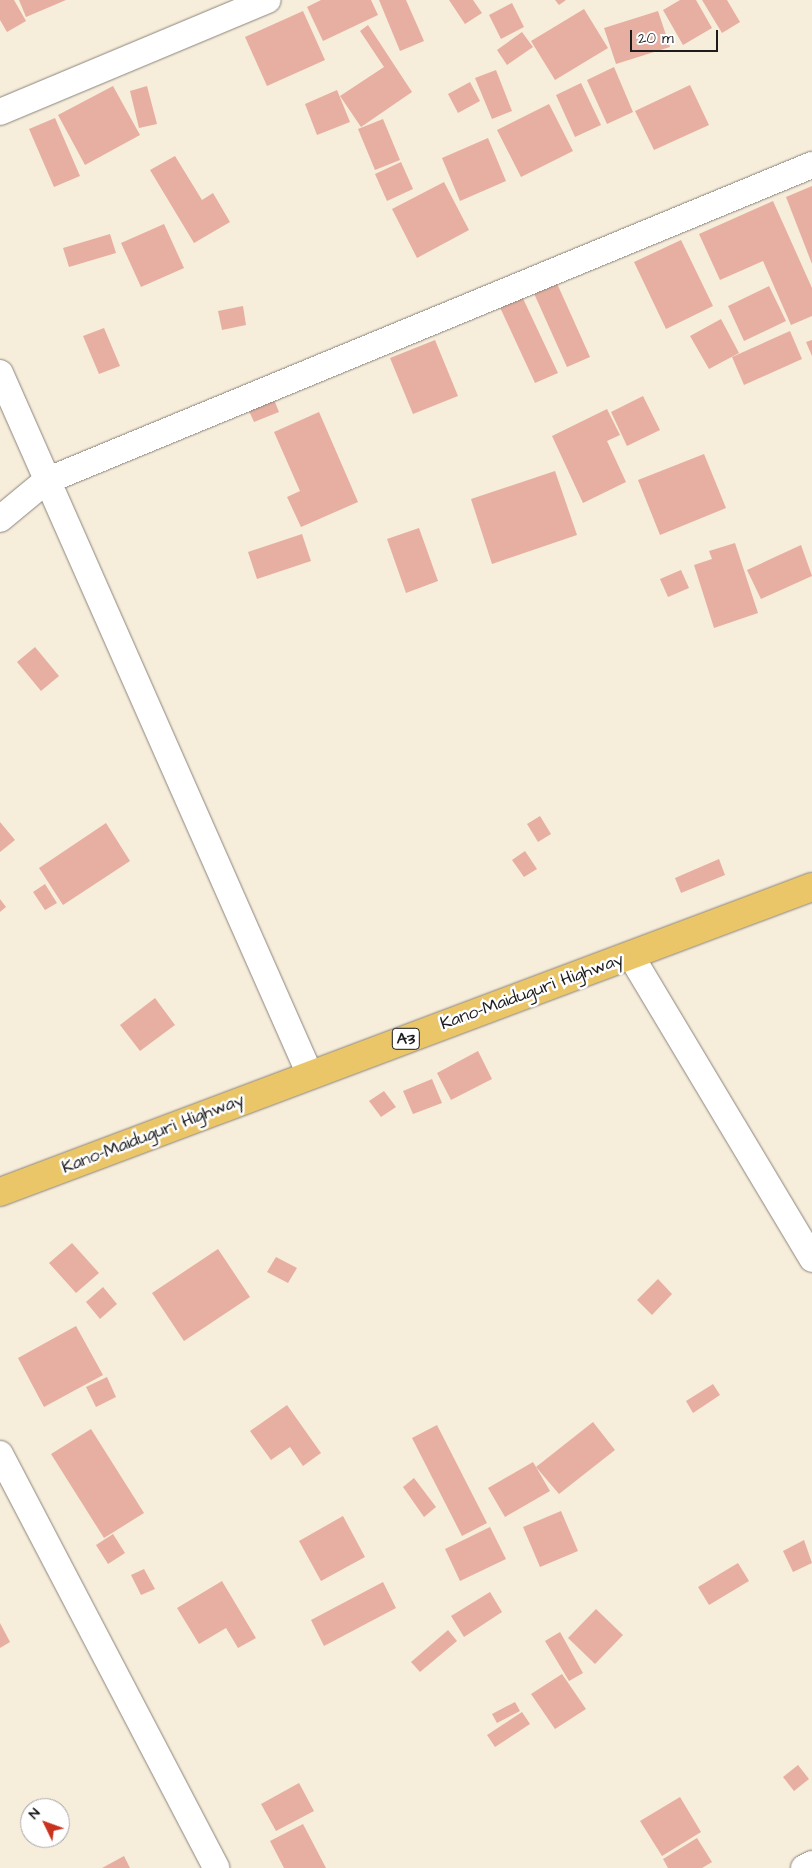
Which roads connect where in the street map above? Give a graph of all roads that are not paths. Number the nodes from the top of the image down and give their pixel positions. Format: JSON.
{"nodes":[{"id":1,"x":268,"y":0,"type":"edge"},
{"id":2,"x":0,"y":112,"type":"edge"},
{"id":3,"x":812,"y":165,"type":"edge"},
{"id":4,"x":0,"y":373,"type":"edge"},
{"id":5,"x":46,"y":482,"type":"junction"},
{"id":6,"x":0,"y":519,"type":"edge"},
{"id":7,"x":812,"y":887,"type":"edge"},
{"id":8,"x":630,"y":956,"type":"junction"},
{"id":9,"x":310,"y":1075,"type":"junction"},
{"id":10,"x":0,"y":1192,"type":"edge"},
{"id":11,"x":812,"y":1259,"type":"edge"},
{"id":12,"x":0,"y":1454,"type":"edge"},
{"id":13,"x":812,"y":1864,"type":"edge"},
{"id":14,"x":216,"y":1868,"type":"edge"},
{"id":15,"x":804,"y":1868,"type":"edge"}],
"edges":[{"from":1,"to":2,"type":"street"},
{"from":3,"to":5,"type":"street"},
{"from":4,"to":5,"type":"street"},
{"from":5,"to":6,"type":"street"},
{"from":5,"to":9,"type":"street"},
{"from":7,"to":8,"type":"highway","name":"Kano-Maiduguri Highway","number":"A3"},
{"from":8,"to":9,"type":"highway","name":"Kano-Maiduguri Highway","number":"A3"},
{"from":8,"to":11,"type":"street"},
{"from":9,"to":10,"type":"highway","name":"Kano-Maiduguri Highway","number":"A3"},
{"from":12,"to":14,"type":"street"},
{"from":13,"to":15,"type":"street"}]}
